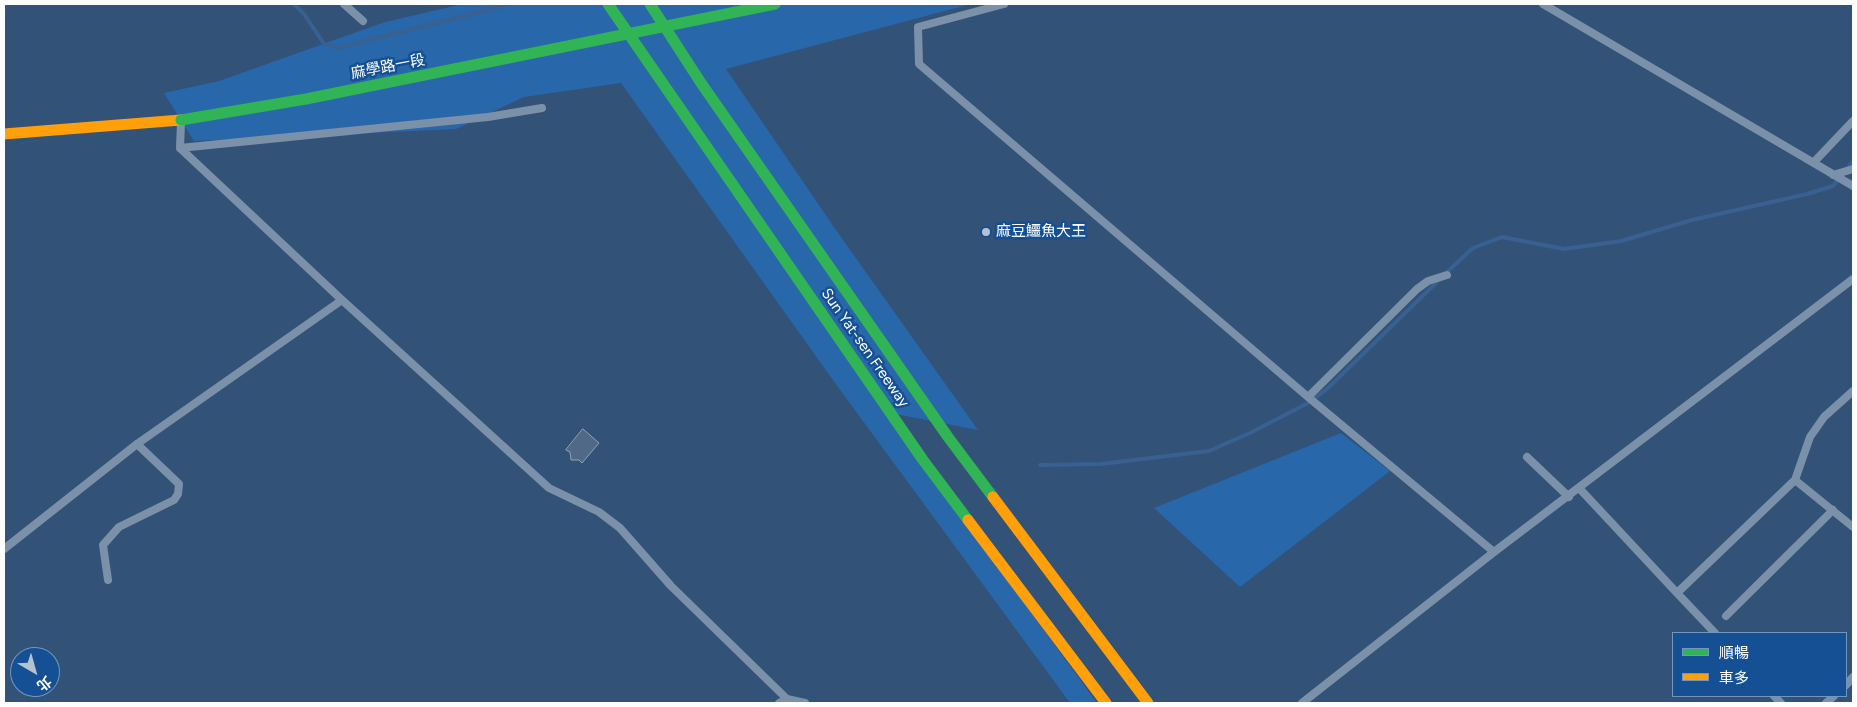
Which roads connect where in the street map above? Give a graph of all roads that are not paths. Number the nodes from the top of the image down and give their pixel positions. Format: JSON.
{"nodes":[{"id":1,"x":344,"y":4,"type":"edge"},
{"id":2,"x":608,"y":4,"type":"edge"},
{"id":3,"x":650,"y":4,"type":"edge"},
{"id":4,"x":775,"y":4,"type":"edge"},
{"id":5,"x":1004,"y":4,"type":"edge"},
{"id":6,"x":1543,"y":4,"type":"edge"},
{"id":7,"x":363,"y":21,"type":"dead end"},
{"id":8,"x":542,"y":108,"type":"dead end"},
{"id":9,"x":181,"y":120,"type":"junction"},
{"id":10,"x":1853,"y":121,"type":"edge"},
{"id":11,"x":4,"y":134,"type":"edge"},
{"id":12,"x":180,"y":148,"type":"junction"},
{"id":13,"x":1814,"y":162,"type":"junction"},
{"id":14,"x":1853,"y":169,"type":"edge"},
{"id":15,"x":1833,"y":175,"type":"junction"},
{"id":16,"x":1853,"y":186,"type":"edge"},
{"id":17,"x":1447,"y":275,"type":"dead end"},
{"id":18,"x":1853,"y":278,"type":"edge"},
{"id":19,"x":342,"y":300,"type":"junction"},
{"id":20,"x":1853,"y":391,"type":"edge"},
{"id":21,"x":1308,"y":397,"type":"junction"},
{"id":22,"x":137,"y":444,"type":"junction"},
{"id":23,"x":1527,"y":457,"type":"dead end"},
{"id":24,"x":1795,"y":480,"type":"junction"},
{"id":25,"x":1579,"y":488,"type":"junction"},
{"id":26,"x":1569,"y":497,"type":"junction"},
{"id":27,"x":1832,"y":510,"type":"junction"},
{"id":28,"x":1852,"y":522,"type":"edge"},
{"id":29,"x":4,"y":549,"type":"edge"},
{"id":30,"x":1494,"y":552,"type":"junction"},
{"id":31,"x":108,"y":580,"type":"dead end"},
{"id":32,"x":1676,"y":593,"type":"junction"},
{"id":33,"x":1726,"y":616,"type":"dead end"},
{"id":34,"x":1714,"y":632,"type":"edge"},
{"id":35,"x":787,"y":699,"type":"junction"},
{"id":36,"x":779,"y":703,"type":"edge"},
{"id":37,"x":806,"y":703,"type":"edge"},
{"id":38,"x":1106,"y":703,"type":"edge"},
{"id":39,"x":1148,"y":703,"type":"edge"},
{"id":40,"x":1302,"y":703,"type":"edge"}],
"edges":[{"from":1,"to":7,"type":"lane"},
{"from":2,"to":38,"type":"main road","name":"Sun Yat-sen Freeway"},
{"from":3,"to":39,"type":"main road","name":"Sun Yat-sen Freeway"},
{"from":4,"to":9,"type":"main road","name":"麻學路一段","bridge":true},
{"from":5,"to":21,"type":"lane"},
{"from":6,"to":13,"type":"lane"},
{"from":8,"to":12,"type":"lane"},
{"from":9,"to":11,"type":"main road","name":"麻學路一段"},
{"from":9,"to":12,"type":"lane"},
{"from":10,"to":13,"type":"lane"},
{"from":12,"to":19,"type":"lane"},
{"from":13,"to":15,"type":"lane"},
{"from":14,"to":15,"type":"lane"},
{"from":15,"to":16,"type":"lane"},
{"from":17,"to":21,"type":"lane"},
{"from":18,"to":25,"type":"lane"},
{"from":19,"to":22,"type":"lane"},
{"from":19,"to":35,"type":"lane"},
{"from":20,"to":24,"type":"lane"},
{"from":21,"to":30,"type":"lane"},
{"from":22,"to":29,"type":"lane"},
{"from":22,"to":31,"type":"lane"},
{"from":23,"to":26,"type":"lane"},
{"from":24,"to":27,"type":"lane"},
{"from":24,"to":32,"type":"lane"},
{"from":25,"to":26,"type":"lane"},
{"from":25,"to":32,"type":"lane"},
{"from":26,"to":30,"type":"lane"},
{"from":27,"to":28,"type":"lane"},
{"from":27,"to":33,"type":"lane"},
{"from":30,"to":40,"type":"lane"},
{"from":32,"to":34,"type":"lane"},
{"from":35,"to":36,"type":"lane"},
{"from":35,"to":37,"type":"lane"}]}
